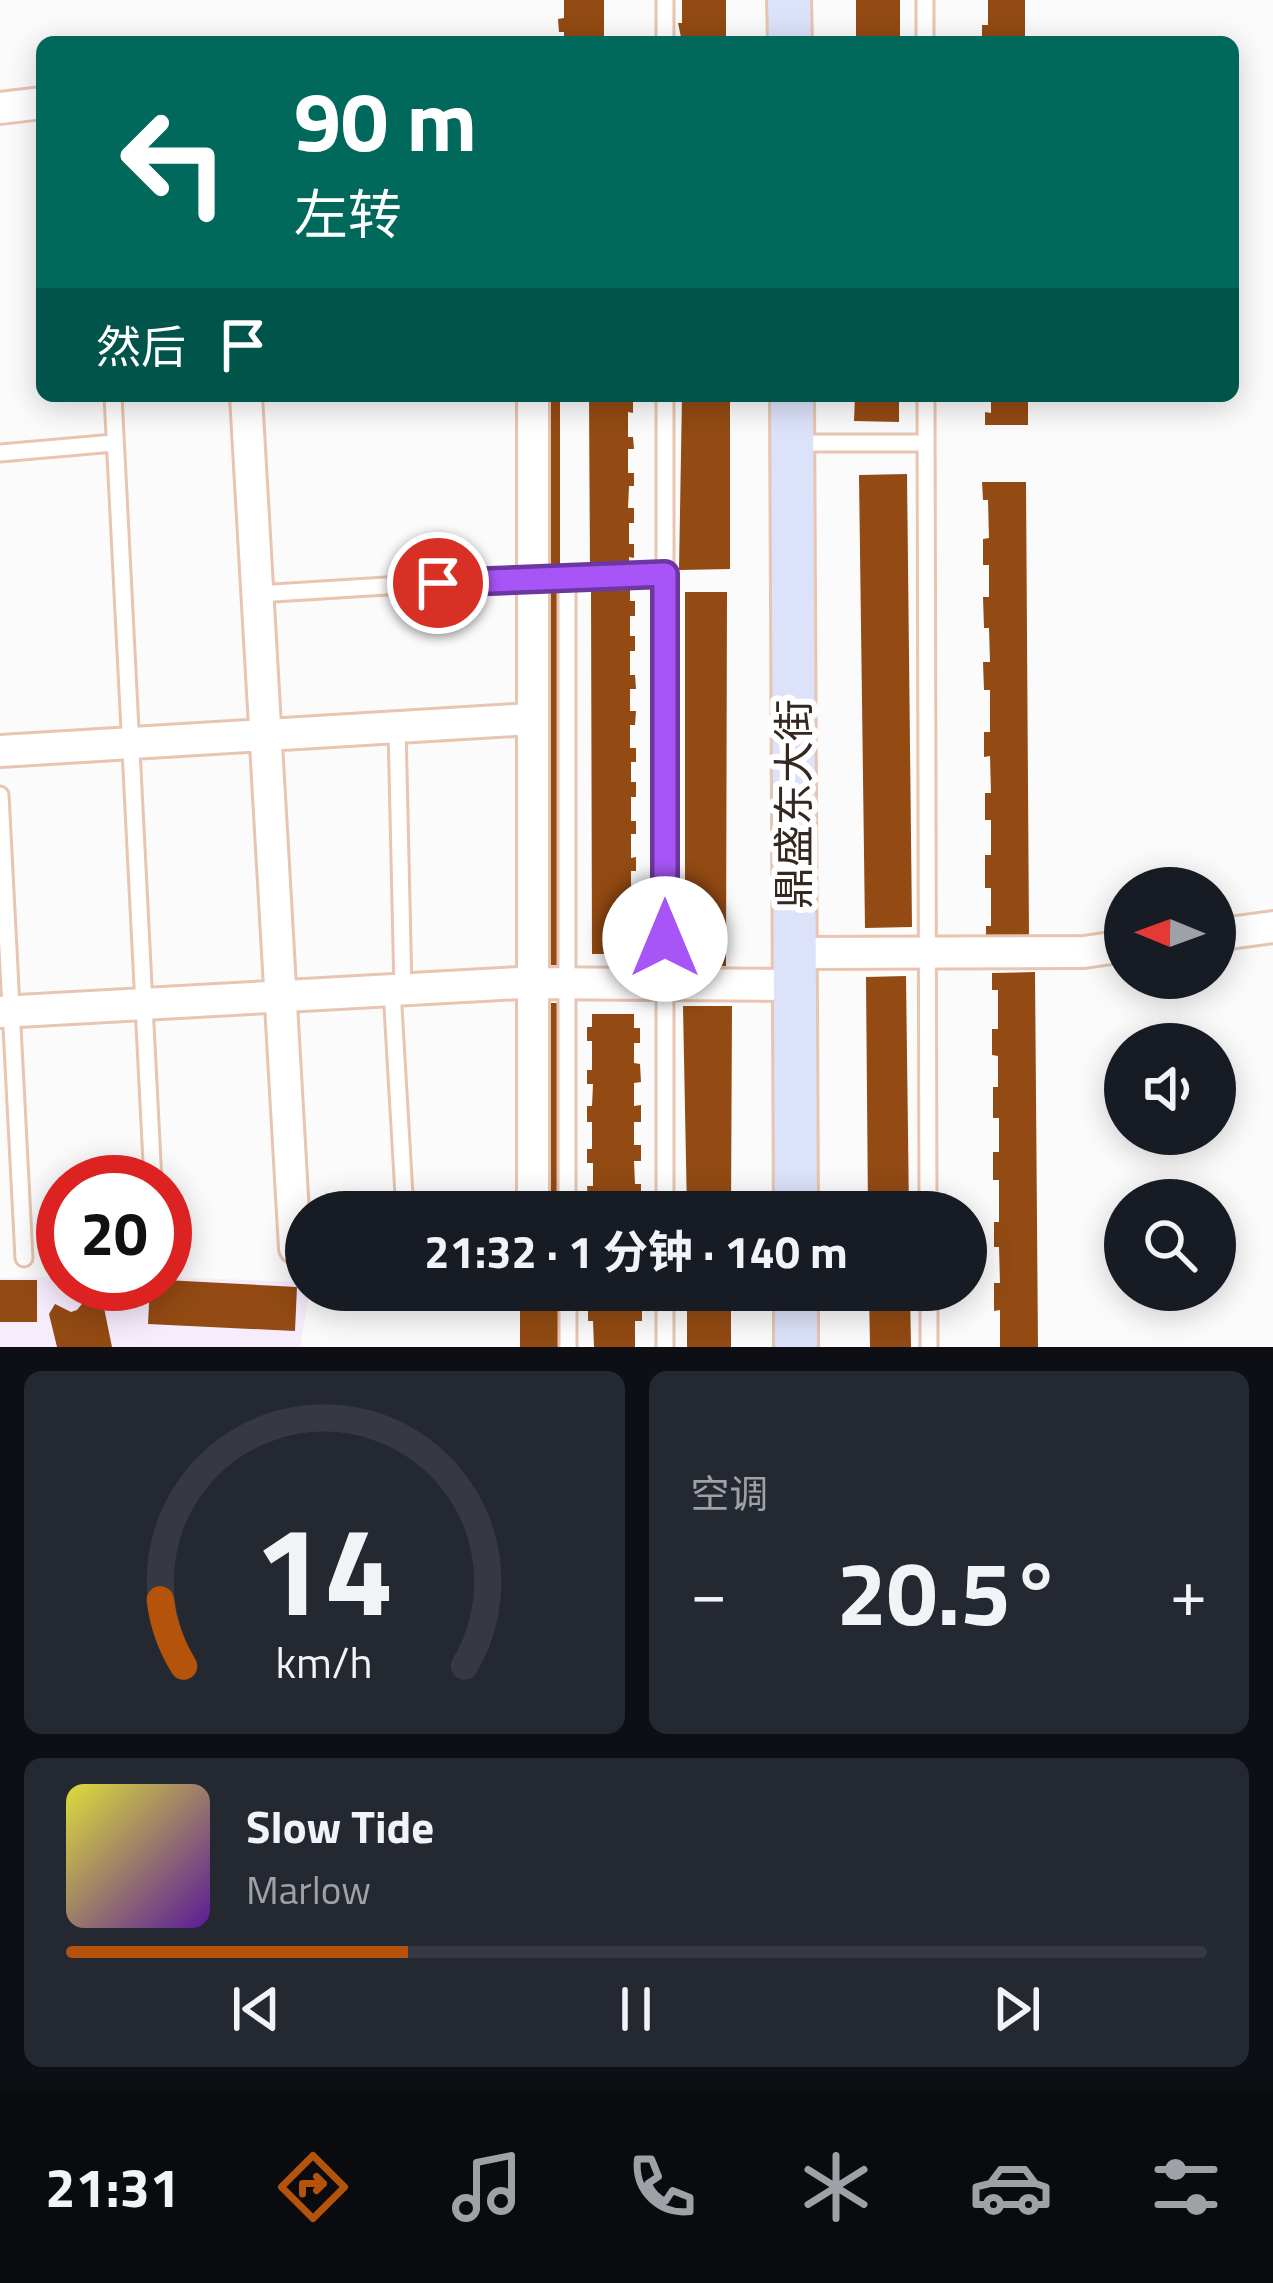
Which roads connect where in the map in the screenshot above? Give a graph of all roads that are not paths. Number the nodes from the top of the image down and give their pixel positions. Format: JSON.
{"nodes":[{"id":1,"x":665,"y":0,"type":"edge"},
{"id":2,"x":789,"y":0,"type":"edge"},
{"id":3,"x":925,"y":0,"type":"edge"},
{"id":4,"x":665,"y":36,"type":"edge"},
{"id":5,"x":790,"y":36,"type":"edge"},
{"id":6,"x":925,"y":36,"type":"edge"},
{"id":7,"x":36,"y":104,"type":"edge"},
{"id":8,"x":0,"y":108,"type":"edge"},
{"id":9,"x":112,"y":402,"type":"edge"},
{"id":10,"x":246,"y":402,"type":"edge"},
{"id":11,"x":532,"y":402,"type":"edge"},
{"id":12,"x":665,"y":402,"type":"edge"},
{"id":13,"x":791,"y":402,"type":"edge"},
{"id":14,"x":926,"y":402,"type":"edge"},
{"id":15,"x":926,"y":442,"type":"junction"},
{"id":16,"x":115,"y":443,"type":"junction"},
{"id":17,"x":792,"y":443,"type":"junction"},
{"id":18,"x":0,"y":453,"type":"edge"},
{"id":19,"x":665,"y":574,"type":"junction"},
{"id":20,"x":567,"y":576,"type":"junction"},
{"id":21,"x":532,"y":577,"type":"junction"},
{"id":22,"x":256,"y":594,"type":"junction"},
{"id":23,"x":531,"y":719,"type":"junction"},
{"id":24,"x":398,"y":727,"type":"junction"},
{"id":25,"x":265,"y":735,"type":"junction"},
{"id":26,"x":130,"y":743,"type":"junction"},
{"id":27,"x":0,"y":751,"type":"edge"},
{"id":28,"x":0,"y":795,"type":"edge"},
{"id":29,"x":1273,"y":927,"type":"edge"},
{"id":30,"x":1236,"y":932,"type":"edge"},
{"id":31,"x":1104,"y":949,"type":"edge"},
{"id":32,"x":928,"y":952,"type":"junction"},
{"id":33,"x":794,"y":969,"type":"junction"},
{"id":34,"x":532,"y":983,"type":"junction"},
{"id":35,"x":567,"y":983,"type":"junction"},
{"id":36,"x":665,"y":984,"type":"junction"},
{"id":37,"x":398,"y":990,"type":"junction"},
{"id":38,"x":280,"y":997,"type":"junction"},
{"id":39,"x":144,"y":1004,"type":"junction"},
{"id":40,"x":6,"y":1012,"type":"edge"},
{"id":41,"x":152,"y":1155,"type":"edge"},
{"id":42,"x":292,"y":1191,"type":"edge"},
{"id":43,"x":404,"y":1191,"type":"edge"},
{"id":44,"x":533,"y":1191,"type":"edge"},
{"id":45,"x":568,"y":1191,"type":"edge"},
{"id":46,"x":665,"y":1191,"type":"edge"},
{"id":47,"x":796,"y":1191,"type":"edge"},
{"id":48,"x":928,"y":1191,"type":"edge"},
{"id":49,"x":24,"y":1258,"type":"dead end"},
{"id":50,"x":568,"y":1311,"type":"edge"},
{"id":51,"x":665,"y":1311,"type":"edge"},
{"id":52,"x":796,"y":1311,"type":"edge"},
{"id":53,"x":928,"y":1311,"type":"edge"},
{"id":54,"x":568,"y":1347,"type":"edge"},
{"id":55,"x":665,"y":1347,"type":"edge"},
{"id":56,"x":796,"y":1347,"type":"edge"},
{"id":57,"x":929,"y":1347,"type":"edge"}],
"edges":[{"from":1,"to":4,"type":"lane"},
{"from":2,"to":5,"type":"main road"},
{"from":3,"to":6,"type":"lane"},
{"from":7,"to":8,"type":"street"},
{"from":9,"to":16,"type":"lane"},
{"from":10,"to":22,"type":"street"},
{"from":11,"to":21,"type":"street"},
{"from":12,"to":19,"type":"lane"},
{"from":13,"to":17,"type":"main road","name":"鼎盛东大街"},
{"from":14,"to":15,"type":"lane"},
{"from":15,"to":17,"type":"lane"},
{"from":15,"to":32,"type":"lane"},
{"from":16,"to":18,"type":"lane"},
{"from":16,"to":26,"type":"lane"},
{"from":17,"to":33,"type":"main road","name":"鼎盛东大街"},
{"from":19,"to":20,"type":"lane"},
{"from":19,"to":36,"type":"lane"},
{"from":20,"to":21,"type":"lane"},
{"from":20,"to":35,"type":"lane"},
{"from":21,"to":22,"type":"lane"},
{"from":21,"to":23,"type":"street"},
{"from":22,"to":25,"type":"street"},
{"from":23,"to":24,"type":"street"},
{"from":23,"to":34,"type":"street"},
{"from":24,"to":25,"type":"street"},
{"from":24,"to":37,"type":"lane"},
{"from":25,"to":26,"type":"street"},
{"from":25,"to":38,"type":"street"},
{"from":26,"to":27,"type":"street"},
{"from":26,"to":39,"type":"lane"},
{"from":28,"to":40,"type":"lane"},
{"from":29,"to":30,"type":"street"},
{"from":31,"to":32,"type":"street"},
{"from":32,"to":33,"type":"street"},
{"from":32,"to":48,"type":"lane"},
{"from":33,"to":36,"type":"street"},
{"from":33,"to":47,"type":"main road","name":"鼎盛东大街"},
{"from":34,"to":35,"type":"street"},
{"from":34,"to":37,"type":"street"},
{"from":34,"to":44,"type":"street"},
{"from":35,"to":36,"type":"street"},
{"from":35,"to":45,"type":"lane"},
{"from":36,"to":46,"type":"lane"},
{"from":37,"to":38,"type":"street"},
{"from":37,"to":43,"type":"lane"},
{"from":38,"to":39,"type":"street"},
{"from":38,"to":42,"type":"street"},
{"from":39,"to":40,"type":"street"},
{"from":39,"to":41,"type":"lane"},
{"from":40,"to":49,"type":"lane"},
{"from":50,"to":54,"type":"lane"},
{"from":51,"to":55,"type":"lane"},
{"from":52,"to":56,"type":"main road"},
{"from":53,"to":57,"type":"lane"}]}
